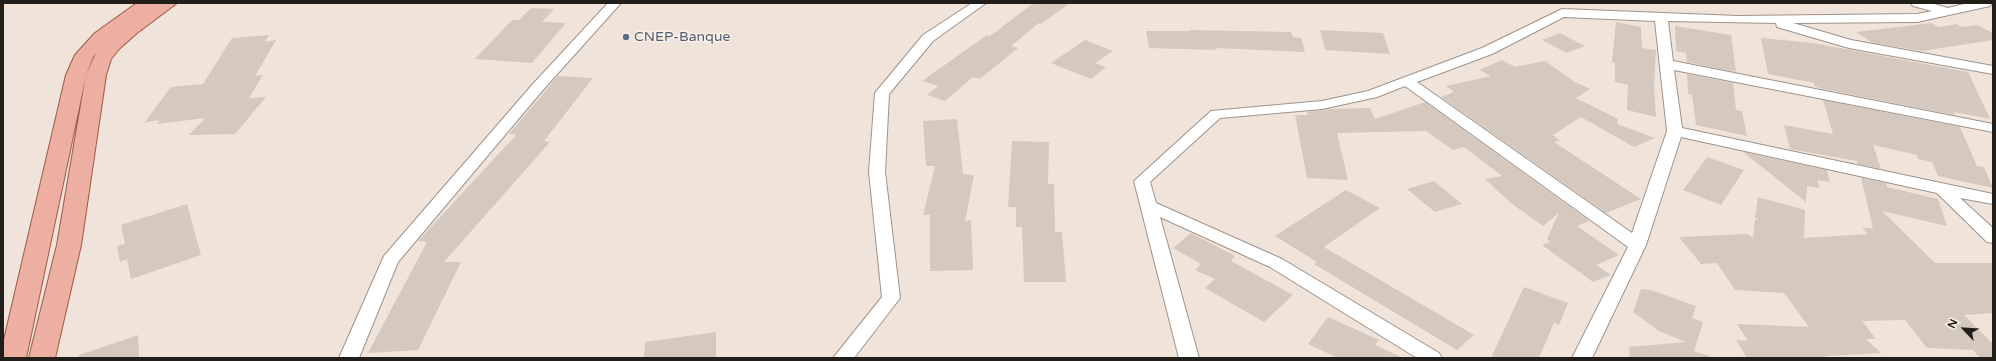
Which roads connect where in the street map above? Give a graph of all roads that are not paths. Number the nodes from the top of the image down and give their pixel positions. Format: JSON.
{"nodes":[{"id":1,"x":148,"y":3,"type":"edge"},
{"id":2,"x":168,"y":3,"type":"edge"},
{"id":3,"x":615,"y":3,"type":"edge"},
{"id":4,"x":980,"y":3,"type":"edge"},
{"id":5,"x":1917,"y":3,"type":"edge"},
{"id":6,"x":1986,"y":3,"type":"edge"},
{"id":7,"x":1948,"y":11,"type":"junction"},
{"id":8,"x":1661,"y":17,"type":"junction"},
{"id":9,"x":1766,"y":20,"type":"junction"},
{"id":10,"x":1667,"y":64,"type":"junction"},
{"id":11,"x":1993,"y":70,"type":"edge"},
{"id":12,"x":1407,"y":81,"type":"junction"},
{"id":13,"x":1993,"y":128,"type":"edge"},
{"id":14,"x":1675,"y":131,"type":"junction"},
{"id":15,"x":1942,"y":189,"type":"junction"},
{"id":16,"x":1993,"y":199,"type":"edge"},
{"id":17,"x":1149,"y":206,"type":"junction"},
{"id":18,"x":1993,"y":238,"type":"edge"},
{"id":19,"x":1637,"y":245,"type":"junction"},
{"id":20,"x":13,"y":358,"type":"edge"},
{"id":21,"x":42,"y":358,"type":"edge"},
{"id":22,"x":349,"y":358,"type":"edge"},
{"id":23,"x":843,"y":358,"type":"edge"},
{"id":24,"x":1189,"y":358,"type":"edge"},
{"id":25,"x":1432,"y":358,"type":"edge"},
{"id":26,"x":1582,"y":358,"type":"edge"}],
"edges":[{"from":1,"to":20,"type":"main road"},
{"from":2,"to":21,"type":"main road"},
{"from":3,"to":22,"type":"street"},
{"from":4,"to":23,"type":"street"},
{"from":5,"to":7,"type":"street"},
{"from":6,"to":7,"type":"street"},
{"from":7,"to":9,"type":"street"},
{"from":8,"to":9,"type":"street"},
{"from":8,"to":10,"type":"street"},
{"from":8,"to":12,"type":"street"},
{"from":9,"to":11,"type":"street"},
{"from":10,"to":13,"type":"street"},
{"from":10,"to":14,"type":"street"},
{"from":12,"to":17,"type":"street"},
{"from":12,"to":19,"type":"street"},
{"from":14,"to":15,"type":"street"},
{"from":14,"to":19,"type":"street"},
{"from":15,"to":16,"type":"street"},
{"from":15,"to":18,"type":"street"},
{"from":17,"to":24,"type":"street"},
{"from":17,"to":25,"type":"street"},
{"from":19,"to":26,"type":"street"}]}
